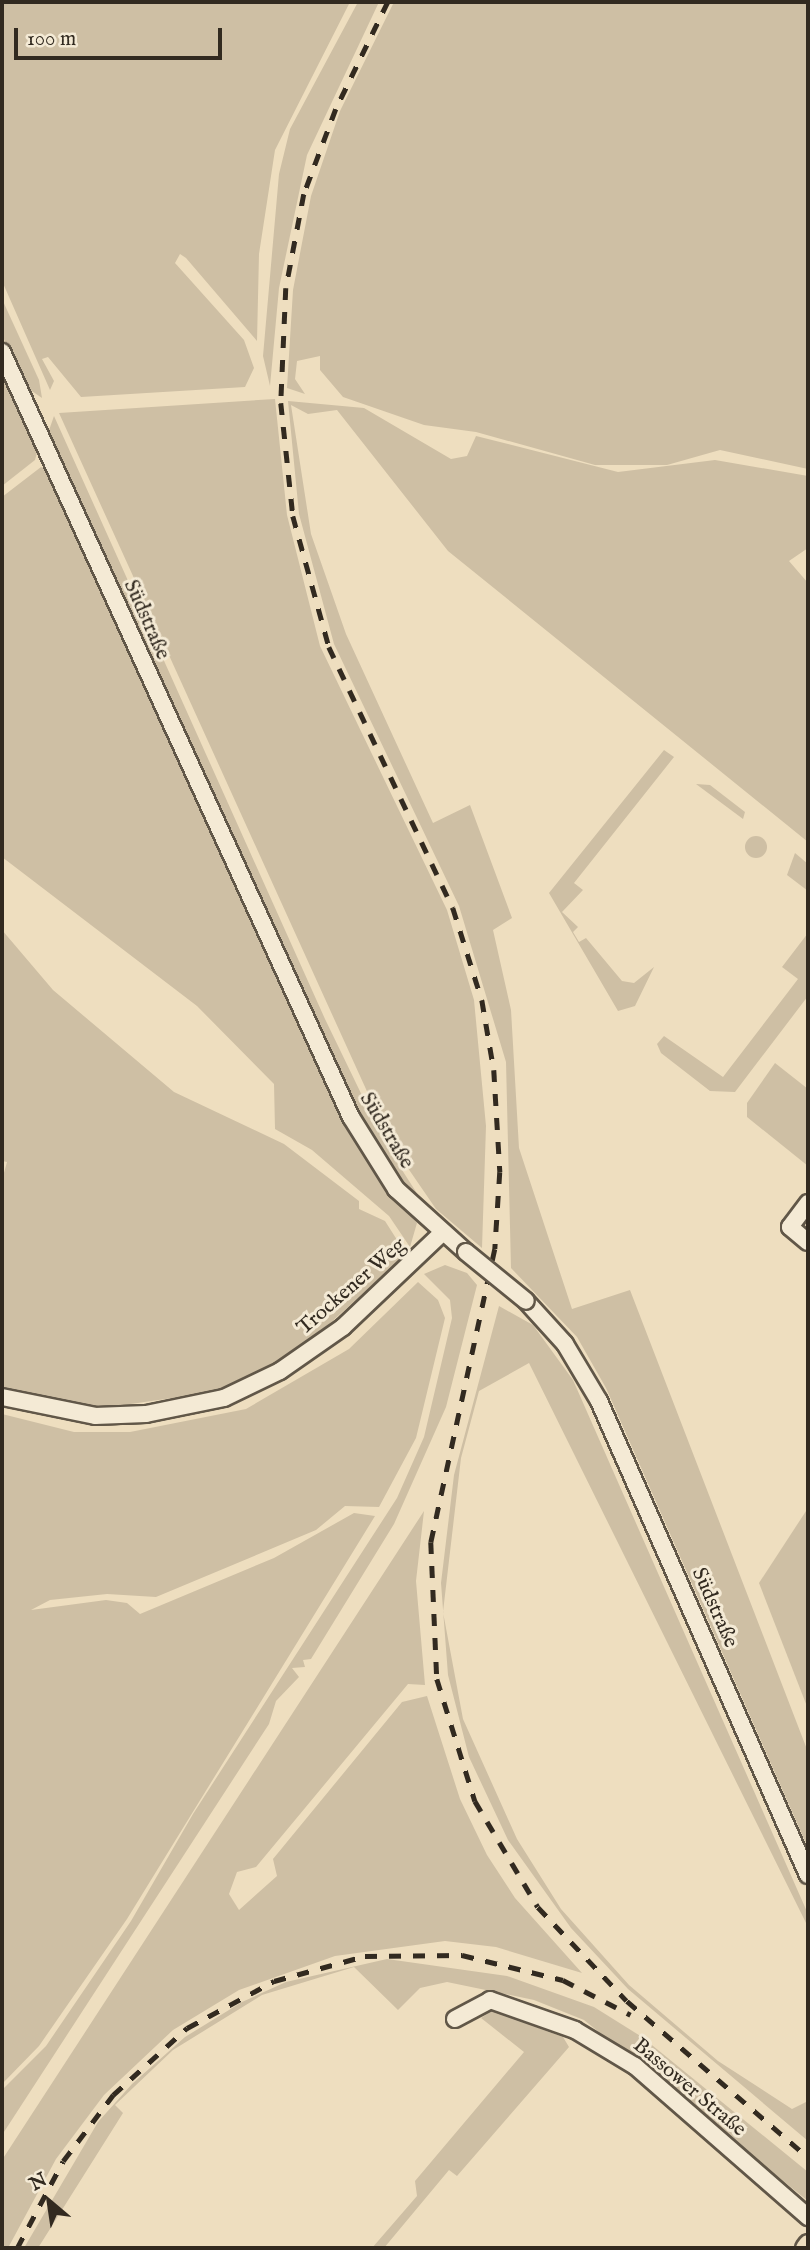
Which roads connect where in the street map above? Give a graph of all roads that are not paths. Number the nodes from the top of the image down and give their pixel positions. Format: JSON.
{"nodes":[{"id":1,"x":2,"y":352,"type":"edge"},
{"id":2,"x":808,"y":1203,"type":"edge"},
{"id":3,"x":443,"y":1232,"type":"junction"},
{"id":4,"x":808,"y":1242,"type":"edge"},
{"id":5,"x":2,"y":1397,"type":"edge"},
{"id":6,"x":808,"y":1875,"type":"edge"},
{"id":7,"x":455,"y":2019,"type":"dead end"},
{"id":8,"x":808,"y":2217,"type":"edge"},
{"id":9,"x":808,"y":2244,"type":"edge"},
{"id":10,"x":805,"y":2248,"type":"edge"}],
"edges":[{"from":1,"to":3,"type":"street","name":"Südstraße"},
{"from":2,"to":4,"type":"street"},
{"from":3,"to":5,"type":"street","name":"Trockener Weg"},
{"from":3,"to":6,"type":"street","name":"Südstraße","bridge":true},
{"from":7,"to":8,"type":"street","name":"Bassower Straße"},
{"from":9,"to":10,"type":"main road"}]}
